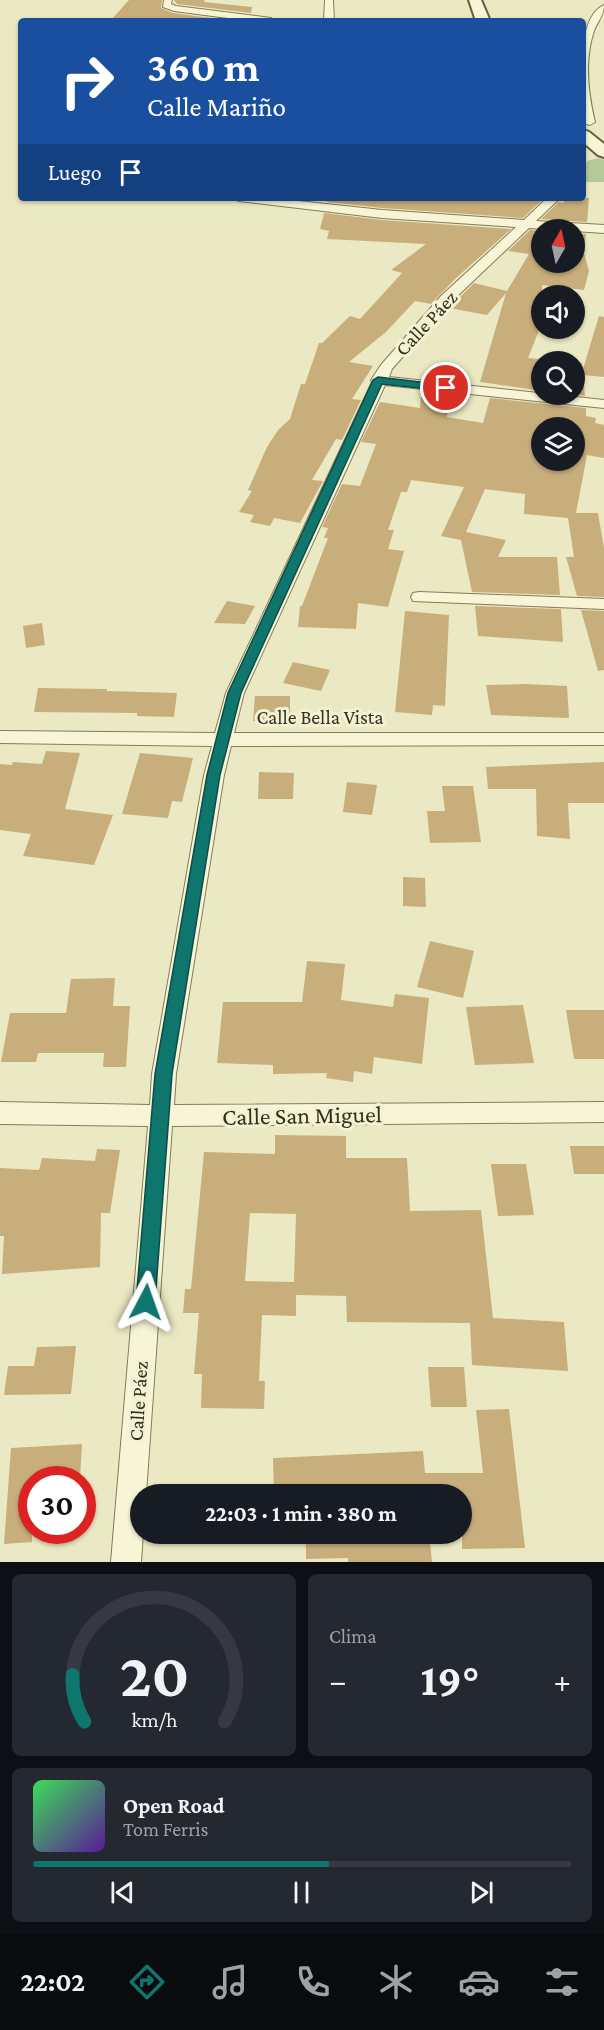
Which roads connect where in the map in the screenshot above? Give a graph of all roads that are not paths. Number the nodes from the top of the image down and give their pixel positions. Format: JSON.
{"nodes":[{"id":1,"x":168,"y":0,"type":"edge"},
{"id":2,"x":329,"y":0,"type":"edge"},
{"id":3,"x":476,"y":0,"type":"edge"},
{"id":4,"x":604,"y":8,"type":"edge"},
{"id":5,"x":600,"y":16,"type":"edge"},
{"id":6,"x":222,"y":18,"type":"edge"},
{"id":7,"x":329,"y":18,"type":"edge"},
{"id":8,"x":482,"y":18,"type":"edge"},
{"id":9,"x":586,"y":48,"type":"edge"},
{"id":10,"x":586,"y":132,"type":"edge"},
{"id":11,"x":586,"y":133,"type":"edge"},
{"id":12,"x":604,"y":134,"type":"edge"},
{"id":13,"x":604,"y":152,"type":"edge"},
{"id":14,"x":264,"y":201,"type":"edge"},
{"id":15,"x":551,"y":201,"type":"edge"},
{"id":16,"x":527,"y":225,"type":"junction"},
{"id":17,"x":604,"y":229,"type":"edge"},
{"id":18,"x":378,"y":380,"type":"junction"},
{"id":19,"x":604,"y":404,"type":"edge"},
{"id":20,"x":419,"y":597,"type":"dead end"},
{"id":21,"x":604,"y":604,"type":"edge"},
{"id":22,"x":0,"y":737,"type":"edge"},
{"id":23,"x":222,"y":739,"type":"junction"},
{"id":24,"x":604,"y":739,"type":"edge"},
{"id":25,"x":604,"y":1112,"type":"edge"},
{"id":26,"x":0,"y":1113,"type":"edge"},
{"id":27,"x":160,"y":1115,"type":"junction"},
{"id":28,"x":126,"y":1562,"type":"edge"}],
"edges":[{"from":1,"to":6,"type":"street"},
{"from":2,"to":7,"type":"street"},
{"from":3,"to":8,"type":"main road"},
{"from":4,"to":5,"type":"street"},
{"from":5,"to":9,"type":"street"},
{"from":10,"to":12,"type":"main road"},
{"from":11,"to":13,"type":"main road"},
{"from":14,"to":16,"type":"street"},
{"from":15,"to":16,"type":"street","name":"Calle Páez"},
{"from":16,"to":17,"type":"street"},
{"from":16,"to":18,"type":"street","name":"Calle Páez"},
{"from":18,"to":19,"type":"street"},
{"from":18,"to":23,"type":"street","name":"Calle Páez"},
{"from":20,"to":21,"type":"street"},
{"from":22,"to":23,"type":"street","name":"Calle Bella Vista"},
{"from":23,"to":24,"type":"street","name":"Calle Bella Vista"},
{"from":23,"to":27,"type":"street","name":"Calle Páez"},
{"from":25,"to":27,"type":"street","name":"Calle San Miguel"},
{"from":26,"to":27,"type":"street","name":"Calle San Miguel"},
{"from":27,"to":28,"type":"street","name":"Calle Páez"}]}
